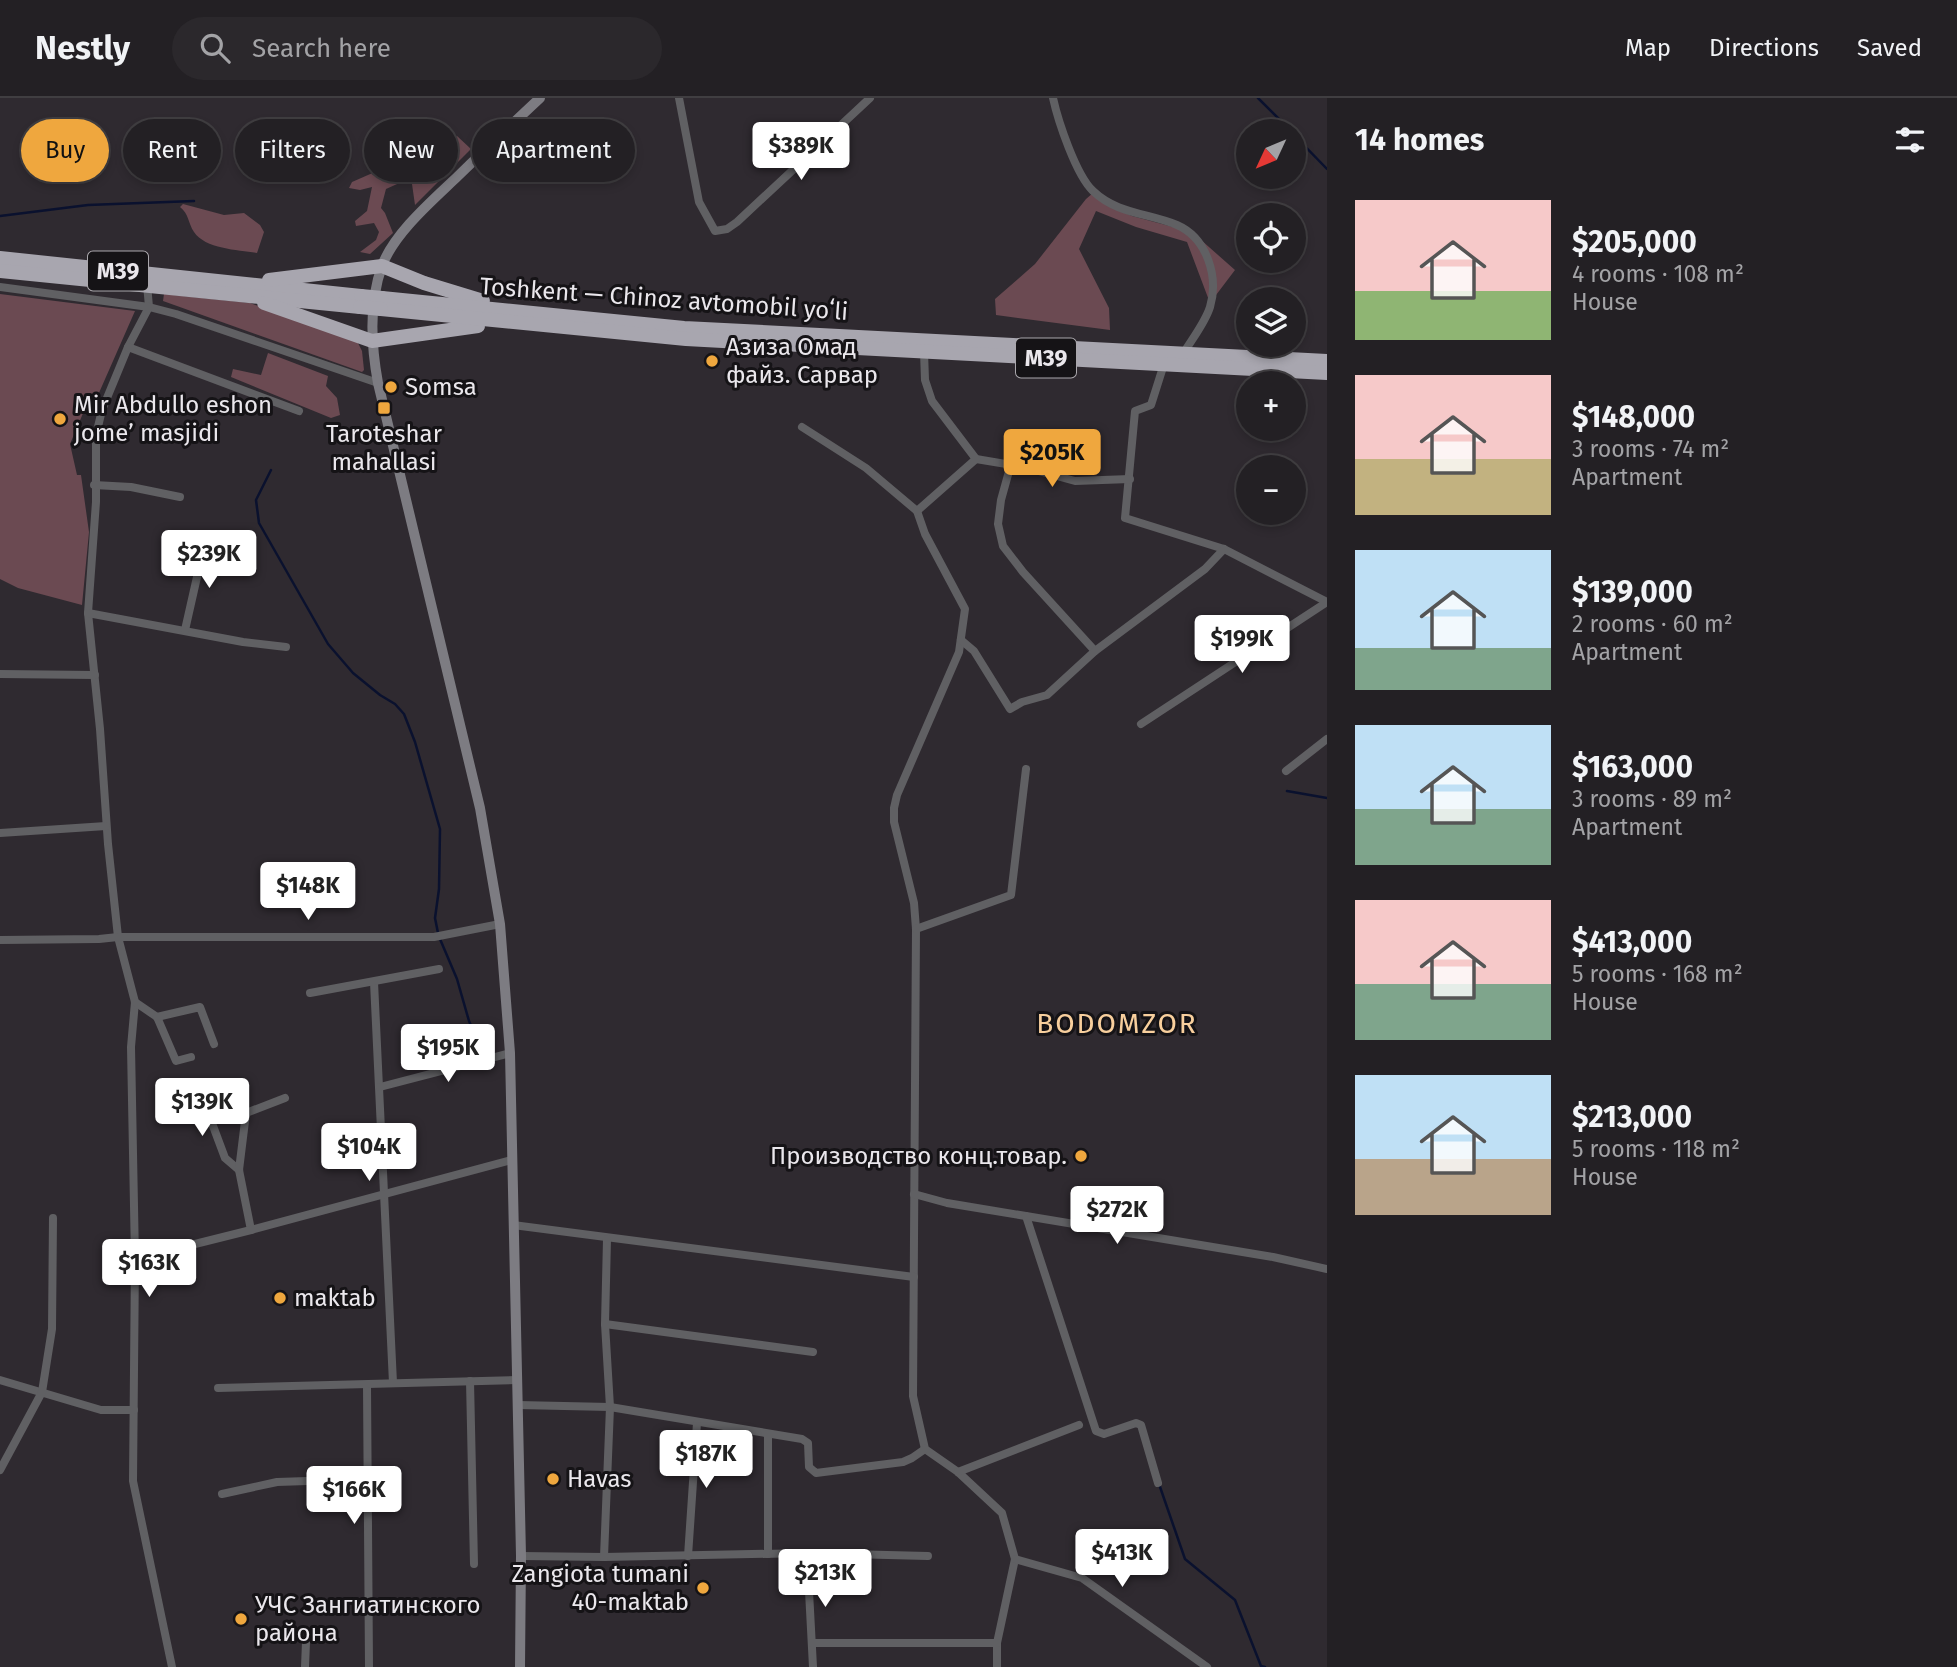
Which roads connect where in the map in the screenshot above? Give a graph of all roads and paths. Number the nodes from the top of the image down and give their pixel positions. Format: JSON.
{"nodes":[{"id":1,"x":540,"y":98,"type":"edge"},
{"id":2,"x":679,"y":98,"type":"edge"},
{"id":3,"x":870,"y":98,"type":"edge"},
{"id":4,"x":1053,"y":98,"type":"edge"},
{"id":5,"x":0,"y":258,"type":"edge"},
{"id":6,"x":377,"y":266,"type":"junction"},
{"id":7,"x":0,"y":271,"type":"edge"},
{"id":8,"x":147,"y":284,"type":"junction"},
{"id":9,"x":0,"y":287,"type":"edge"},
{"id":10,"x":235,"y":289,"type":"junction"},
{"id":11,"x":149,"y":307,"type":"junction"},
{"id":12,"x":524,"y":318,"type":"junction"},
{"id":13,"x":372,"y":341,"type":"junction"},
{"id":14,"x":128,"y":347,"type":"junction"},
{"id":15,"x":925,"y":352,"type":"junction"},
{"id":16,"x":1183,"y":354,"type":"junction"},
{"id":17,"x":1327,"y":361,"type":"edge"},
{"id":18,"x":1164,"y":364,"type":"junction"},
{"id":19,"x":1327,"y":373,"type":"edge"},
{"id":20,"x":378,"y":383,"type":"junction"},
{"id":21,"x":299,"y":411,"type":"dead end"},
{"id":22,"x":802,"y":427,"type":"dead end"},
{"id":23,"x":976,"y":459,"type":"junction"},
{"id":24,"x":1011,"y":464,"type":"junction"},
{"id":25,"x":1130,"y":479,"type":"junction"},
{"id":26,"x":94,"y":485,"type":"junction"},
{"id":27,"x":180,"y":497,"type":"dead end"},
{"id":28,"x":917,"y":511,"type":"junction"},
{"id":29,"x":201,"y":544,"type":"dead end"},
{"id":30,"x":1224,"y":549,"type":"junction"},
{"id":31,"x":1327,"y":602,"type":"edge"},
{"id":32,"x":88,"y":613,"type":"junction"},
{"id":33,"x":185,"y":630,"type":"junction"},
{"id":34,"x":961,"y":640,"type":"junction"},
{"id":35,"x":286,"y":647,"type":"dead end"},
{"id":36,"x":1095,"y":651,"type":"junction"},
{"id":37,"x":0,"y":674,"type":"edge"},
{"id":38,"x":95,"y":675,"type":"junction"},
{"id":39,"x":1141,"y":724,"type":"dead end"},
{"id":40,"x":1327,"y":739,"type":"edge"},
{"id":41,"x":1026,"y":769,"type":"dead end"},
{"id":42,"x":1286,"y":771,"type":"dead end"},
{"id":43,"x":107,"y":826,"type":"junction"},
{"id":44,"x":0,"y":834,"type":"edge"},
{"id":45,"x":500,"y":924,"type":"junction"},
{"id":46,"x":916,"y":929,"type":"junction"},
{"id":47,"x":118,"y":937,"type":"junction"},
{"id":48,"x":0,"y":940,"type":"edge"},
{"id":49,"x":439,"y":969,"type":"dead end"},
{"id":50,"x":374,"y":982,"type":"junction"},
{"id":51,"x":310,"y":993,"type":"dead end"},
{"id":52,"x":135,"y":1002,"type":"junction"},
{"id":53,"x":157,"y":1017,"type":"junction"},
{"id":54,"x":214,"y":1044,"type":"dead end"},
{"id":55,"x":510,"y":1053,"type":"junction"},
{"id":56,"x":191,"y":1057,"type":"dead end"},
{"id":57,"x":197,"y":1083,"type":"dead end"},
{"id":58,"x":380,"y":1087,"type":"junction"},
{"id":59,"x":285,"y":1098,"type":"dead end"},
{"id":60,"x":511,"y":1160,"type":"junction"},
{"id":61,"x":239,"y":1170,"type":"junction"},
{"id":62,"x":914,"y":1194,"type":"junction"},
{"id":63,"x":384,"y":1195,"type":"junction"},
{"id":64,"x":1026,"y":1216,"type":"junction"},
{"id":65,"x":53,"y":1218,"type":"dead end"},
{"id":66,"x":513,"y":1225,"type":"junction"},
{"id":67,"x":251,"y":1230,"type":"junction"},
{"id":68,"x":607,"y":1239,"type":"junction"},
{"id":69,"x":135,"y":1259,"type":"junction"},
{"id":70,"x":1327,"y":1269,"type":"edge"},
{"id":71,"x":915,"y":1277,"type":"junction"},
{"id":72,"x":606,"y":1324,"type":"junction"},
{"id":73,"x":813,"y":1352,"type":"dead end"},
{"id":74,"x":0,"y":1380,"type":"edge"},
{"id":75,"x":517,"y":1380,"type":"junction"},
{"id":76,"x":470,"y":1381,"type":"junction"},
{"id":77,"x":393,"y":1383,"type":"junction"},
{"id":78,"x":367,"y":1385,"type":"junction"},
{"id":79,"x":218,"y":1388,"type":"dead end"},
{"id":80,"x":42,"y":1392,"type":"junction"},
{"id":81,"x":518,"y":1405,"type":"junction"},
{"id":82,"x":610,"y":1407,"type":"junction"},
{"id":83,"x":134,"y":1410,"type":"junction"},
{"id":84,"x":697,"y":1423,"type":"junction"},
{"id":85,"x":1079,"y":1425,"type":"dead end"},
{"id":86,"x":768,"y":1434,"type":"junction"},
{"id":87,"x":925,"y":1449,"type":"junction"},
{"id":88,"x":0,"y":1470,"type":"edge"},
{"id":89,"x":958,"y":1472,"type":"junction"},
{"id":90,"x":368,"y":1479,"type":"junction"},
{"id":91,"x":1158,"y":1483,"type":"dead end"},
{"id":92,"x":222,"y":1494,"type":"dead end"},
{"id":93,"x":807,"y":1553,"type":"junction"},
{"id":94,"x":768,"y":1554,"type":"junction"},
{"id":95,"x":520,"y":1556,"type":"junction"},
{"id":96,"x":688,"y":1556,"type":"junction"},
{"id":97,"x":928,"y":1556,"type":"dead end"},
{"id":98,"x":604,"y":1557,"type":"junction"},
{"id":99,"x":1015,"y":1559,"type":"junction"},
{"id":100,"x":474,"y":1564,"type":"dead end"},
{"id":101,"x":306,"y":1642,"type":"dead end"},
{"id":102,"x":812,"y":1643,"type":"junction"},
{"id":103,"x":997,"y":1643,"type":"junction"},
{"id":104,"x":172,"y":1667,"type":"edge"},
{"id":105,"x":306,"y":1667,"type":"edge"},
{"id":106,"x":369,"y":1667,"type":"edge"},
{"id":107,"x":520,"y":1667,"type":"edge"},
{"id":108,"x":813,"y":1667,"type":"edge"},
{"id":109,"x":997,"y":1667,"type":"edge"},
{"id":110,"x":1207,"y":1667,"type":"edge"}],
"edges":[{"from":1,"to":6,"type":"main road"},
{"from":2,"to":3,"type":"street"},
{"from":4,"to":16,"type":"street"},
{"from":5,"to":10,"type":"highway","name":"Toshkent — Chinoz avtomobil yoʻli","number":"M39"},
{"from":6,"to":10,"type":"highway"},
{"from":6,"to":12,"type":"highway"},
{"from":6,"to":13,"type":"main road"},
{"from":7,"to":8,"type":"highway","name":"Toshkent — Chinoz avtomobil yoʻli","number":"M39"},
{"from":8,"to":10,"type":"highway","name":"Toshkent — Chinoz avtomobil yoʻli","number":"M39"},
{"from":8,"to":11,"type":"street"},
{"from":9,"to":11,"type":"street"},
{"from":10,"to":12,"type":"highway","name":"Toshkent — Chinoz avtomobil yoʻli","number":"M39","bridge":true},
{"from":10,"to":13,"type":"highway"},
{"from":11,"to":14,"type":"street"},
{"from":11,"to":20,"type":"street"},
{"from":12,"to":13,"type":"highway"},
{"from":12,"to":15,"type":"highway","name":"Toshkent — Chinoz avtomobil yoʻli","number":"M39"},
{"from":12,"to":16,"type":"highway","name":"Toshkent — Chinoz avtomobil yoʻli","number":"M39"},
{"from":13,"to":20,"type":"main road"},
{"from":14,"to":21,"type":"street"},
{"from":14,"to":26,"type":"street"},
{"from":15,"to":18,"type":"highway","name":"Toshkent — Chinoz avtomobil yoʻli","number":"M39"},
{"from":15,"to":23,"type":"street"},
{"from":16,"to":17,"type":"highway","name":"Toshkent — Chinoz avtomobil yoʻli","number":"M39"},
{"from":18,"to":19,"type":"highway","name":"Toshkent — Chinoz avtomobil yoʻli","number":"M39"},
{"from":18,"to":25,"type":"street"},
{"from":20,"to":45,"type":"main road"},
{"from":22,"to":28,"type":"street"},
{"from":23,"to":24,"type":"street"},
{"from":23,"to":28,"type":"street"},
{"from":24,"to":25,"type":"street"},
{"from":24,"to":36,"type":"street"},
{"from":25,"to":30,"type":"street"},
{"from":26,"to":27,"type":"street"},
{"from":26,"to":32,"type":"street"},
{"from":28,"to":34,"type":"street"},
{"from":29,"to":33,"type":"street"},
{"from":30,"to":31,"type":"street"},
{"from":30,"to":36,"type":"street"},
{"from":31,"to":39,"type":"street"},
{"from":32,"to":33,"type":"street"},
{"from":32,"to":38,"type":"street"},
{"from":33,"to":35,"type":"street"},
{"from":34,"to":36,"type":"street"},
{"from":34,"to":46,"type":"street"},
{"from":37,"to":38,"type":"street"},
{"from":38,"to":43,"type":"street"},
{"from":40,"to":42,"type":"street"},
{"from":41,"to":46,"type":"street"},
{"from":43,"to":44,"type":"street"},
{"from":43,"to":47,"type":"street"},
{"from":45,"to":47,"type":"street"},
{"from":45,"to":55,"type":"main road"},
{"from":46,"to":62,"type":"street"},
{"from":47,"to":48,"type":"street"},
{"from":47,"to":52,"type":"street"},
{"from":49,"to":50,"type":"street"},
{"from":50,"to":51,"type":"street"},
{"from":50,"to":58,"type":"street"},
{"from":52,"to":53,"type":"street"},
{"from":52,"to":69,"type":"street"},
{"from":53,"to":54,"type":"street"},
{"from":53,"to":56,"type":"street"},
{"from":55,"to":58,"type":"street"},
{"from":55,"to":60,"type":"main road"},
{"from":57,"to":61,"type":"street"},
{"from":58,"to":63,"type":"street"},
{"from":59,"to":61,"type":"street"},
{"from":60,"to":63,"type":"street"},
{"from":60,"to":66,"type":"main road"},
{"from":61,"to":67,"type":"street"},
{"from":62,"to":64,"type":"street"},
{"from":62,"to":71,"type":"street"},
{"from":63,"to":67,"type":"street"},
{"from":63,"to":77,"type":"street"},
{"from":64,"to":70,"type":"street"},
{"from":64,"to":91,"type":"street"},
{"from":65,"to":80,"type":"street"},
{"from":66,"to":68,"type":"street"},
{"from":66,"to":75,"type":"main road"},
{"from":67,"to":69,"type":"street"},
{"from":68,"to":71,"type":"street"},
{"from":68,"to":72,"type":"street"},
{"from":69,"to":83,"type":"street"},
{"from":71,"to":87,"type":"street"},
{"from":72,"to":73,"type":"street"},
{"from":72,"to":82,"type":"street"},
{"from":74,"to":80,"type":"street"},
{"from":75,"to":76,"type":"street"},
{"from":75,"to":81,"type":"main road"},
{"from":76,"to":77,"type":"street"},
{"from":76,"to":100,"type":"street"},
{"from":77,"to":78,"type":"street"},
{"from":78,"to":79,"type":"street"},
{"from":78,"to":90,"type":"street"},
{"from":80,"to":83,"type":"street"},
{"from":80,"to":88,"type":"street"},
{"from":81,"to":82,"type":"street"},
{"from":81,"to":95,"type":"main road"},
{"from":82,"to":84,"type":"street"},
{"from":82,"to":98,"type":"street"},
{"from":83,"to":104,"type":"street"},
{"from":84,"to":86,"type":"street"},
{"from":84,"to":96,"type":"street"},
{"from":85,"to":89,"type":"street"},
{"from":86,"to":87,"type":"street"},
{"from":86,"to":94,"type":"street"},
{"from":87,"to":89,"type":"street"},
{"from":89,"to":99,"type":"street"},
{"from":90,"to":92,"type":"street"},
{"from":90,"to":106,"type":"street"},
{"from":93,"to":94,"type":"street"},
{"from":93,"to":97,"type":"street"},
{"from":93,"to":102,"type":"street"},
{"from":94,"to":96,"type":"street"},
{"from":95,"to":98,"type":"street"},
{"from":95,"to":107,"type":"main road"},
{"from":96,"to":98,"type":"street"},
{"from":99,"to":103,"type":"street"},
{"from":99,"to":110,"type":"street"},
{"from":101,"to":105,"type":"street"},
{"from":102,"to":103,"type":"street"},
{"from":102,"to":108,"type":"street"},
{"from":103,"to":109,"type":"street"}]}
